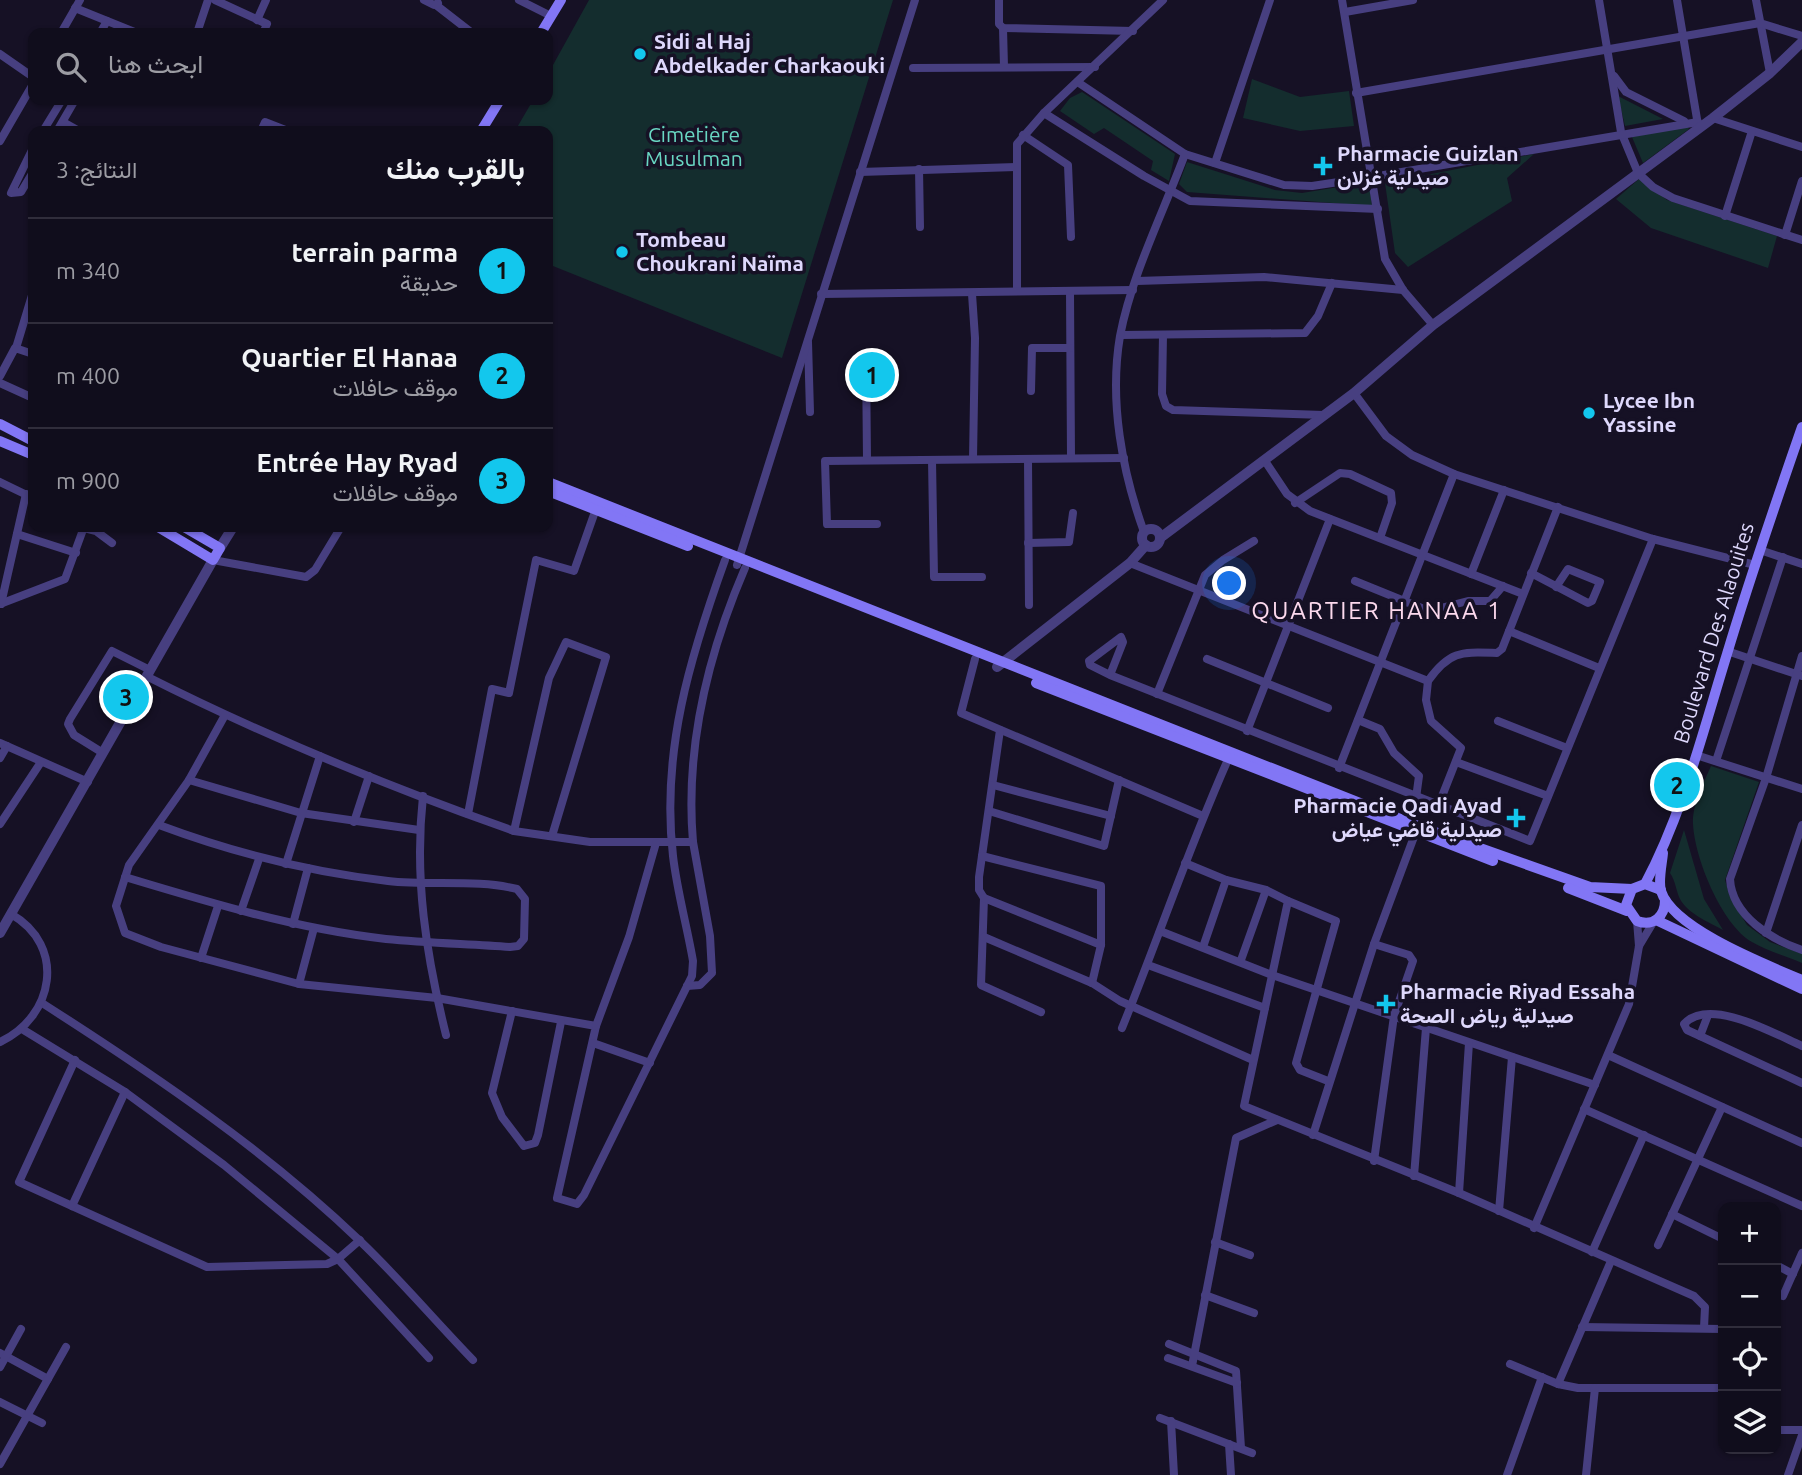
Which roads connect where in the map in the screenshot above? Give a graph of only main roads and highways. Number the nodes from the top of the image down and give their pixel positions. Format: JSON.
{"nodes":[{"id":1,"x":561,"y":0,"type":"edge"},
{"id":2,"x":544,"y":28,"type":"edge"},
{"id":3,"x":497,"y":105,"type":"edge"},
{"id":4,"x":484,"y":126,"type":"edge"},
{"id":5,"x":0,"y":424,"type":"edge"},
{"id":6,"x":1802,"y":427,"type":"edge"},
{"id":7,"x":28,"y":438,"type":"edge"},
{"id":8,"x":0,"y":441,"type":"edge"},
{"id":9,"x":28,"y":453,"type":"edge"},
{"id":10,"x":553,"y":484,"type":"edge"},
{"id":11,"x":553,"y":493,"type":"edge"},
{"id":12,"x":596,"y":506,"type":"junction"},
{"id":13,"x":166,"y":532,"type":"edge"},
{"id":14,"x":193,"y":532,"type":"edge"},
{"id":15,"x":741,"y":564,"type":"junction"},
{"id":16,"x":912,"y":630,"type":"junction"},
{"id":17,"x":1000,"y":665,"type":"junction"},
{"id":18,"x":1417,"y":830,"type":"junction"},
{"id":19,"x":1663,"y":850,"type":"junction"},
{"id":20,"x":1644,"y":884,"type":"junction"},
{"id":21,"x":1632,"y":889,"type":"junction"},
{"id":22,"x":1663,"y":895,"type":"junction"},
{"id":23,"x":1627,"y":911,"type":"junction"},
{"id":24,"x":1655,"y":921,"type":"junction"},
{"id":25,"x":1802,"y":980,"type":"edge"},
{"id":26,"x":1802,"y":989,"type":"edge"}],
"edges":[{"from":1,"to":2,"type":"main road"},
{"from":3,"to":4,"type":"main road"},
{"from":5,"to":7,"type":"main road"},
{"from":6,"to":19,"type":"main road","name":"Boulevard Des Alaouites"},
{"from":8,"to":9,"type":"main road"},
{"from":10,"to":12,"type":"main road"},
{"from":11,"to":12,"type":"main road"},
{"from":12,"to":15,"type":"main road"},
{"from":12,"to":15,"type":"main road"},
{"from":13,"to":14,"type":"main road"},
{"from":15,"to":16,"type":"main road"},
{"from":16,"to":17,"type":"main road"},
{"from":16,"to":17,"type":"main road"},
{"from":17,"to":18,"type":"main road"},
{"from":18,"to":21,"type":"main road"},
{"from":18,"to":23,"type":"main road"},
{"from":19,"to":20,"type":"main road"},
{"from":19,"to":22,"type":"main road"},
{"from":20,"to":21,"type":"main road"},
{"from":20,"to":22,"type":"main road"},
{"from":21,"to":23,"type":"main road"},
{"from":22,"to":24,"type":"main road"},
{"from":22,"to":25,"type":"main road"},
{"from":23,"to":24,"type":"main road"},
{"from":24,"to":26,"type":"main road"}]}
